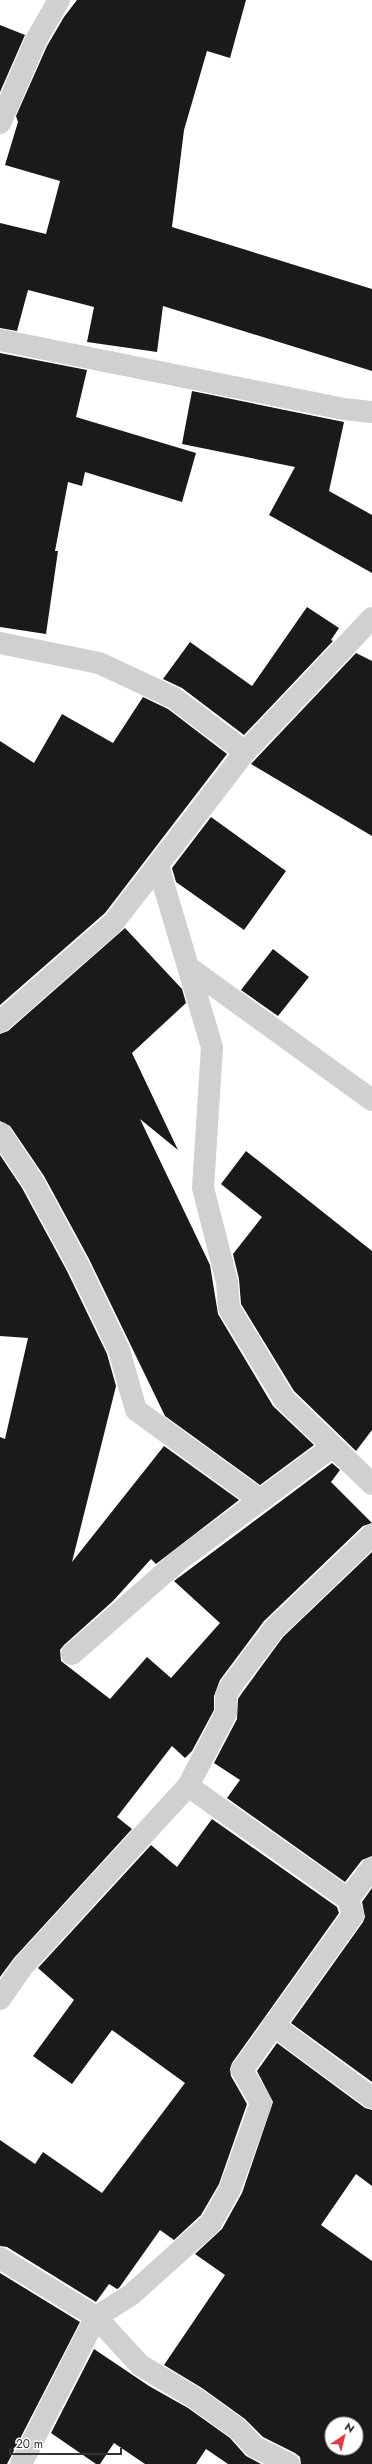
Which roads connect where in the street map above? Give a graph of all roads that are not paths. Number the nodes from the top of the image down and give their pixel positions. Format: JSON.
{"nodes":[{"id":1,"x":59,"y":0,"type":"edge"},
{"id":2,"x":0,"y":124,"type":"edge"},
{"id":3,"x":0,"y":340,"type":"edge"},
{"id":4,"x":372,"y":412,"type":"edge"},
{"id":5,"x":372,"y":618,"type":"edge"},
{"id":6,"x":0,"y":643,"type":"edge"},
{"id":7,"x":245,"y":752,"type":"junction"},
{"id":8,"x":158,"y":866,"type":"junction"},
{"id":9,"x":188,"y":967,"type":"junction"},
{"id":10,"x":0,"y":1022,"type":"edge"},
{"id":11,"x":372,"y":1100,"type":"edge"},
{"id":12,"x":0,"y":1133,"type":"edge"},
{"id":13,"x":332,"y":1447,"type":"junction"},
{"id":14,"x":372,"y":1484,"type":"edge"},
{"id":15,"x":260,"y":1500,"type":"junction"},
{"id":16,"x":372,"y":1535,"type":"edge"},
{"id":17,"x":72,"y":1654,"type":"dead end"},
{"id":18,"x":188,"y":1786,"type":"junction"},
{"id":19,"x":370,"y":1875,"type":"edge"},
{"id":20,"x":348,"y":1899,"type":"junction"},
{"id":21,"x":0,"y":1999,"type":"edge"},
{"id":22,"x":273,"y":2024,"type":"junction"},
{"id":23,"x":372,"y":2098,"type":"edge"},
{"id":24,"x":0,"y":2258,"type":"edge"},
{"id":25,"x":96,"y":2318,"type":"junction"},
{"id":26,"x":21,"y":2464,"type":"edge"},
{"id":27,"x":289,"y":2464,"type":"edge"}],
"edges":[{"from":1,"to":2,"type":"street"},
{"from":3,"to":4,"type":"street"},
{"from":5,"to":7,"type":"street"},
{"from":6,"to":7,"type":"street"},
{"from":7,"to":8,"type":"street"},
{"from":8,"to":9,"type":"street"},
{"from":8,"to":10,"type":"street"},
{"from":9,"to":11,"type":"street"},
{"from":9,"to":13,"type":"street"},
{"from":12,"to":15,"type":"street"},
{"from":13,"to":14,"type":"street"},
{"from":13,"to":15,"type":"street"},
{"from":15,"to":17,"type":"street"},
{"from":16,"to":18,"type":"street"},
{"from":18,"to":20,"type":"street"},
{"from":18,"to":21,"type":"street"},
{"from":19,"to":20,"type":"street"},
{"from":20,"to":22,"type":"street"},
{"from":22,"to":23,"type":"street"},
{"from":22,"to":25,"type":"street"},
{"from":24,"to":25,"type":"street"},
{"from":25,"to":26,"type":"street"},
{"from":25,"to":27,"type":"street"}]}
